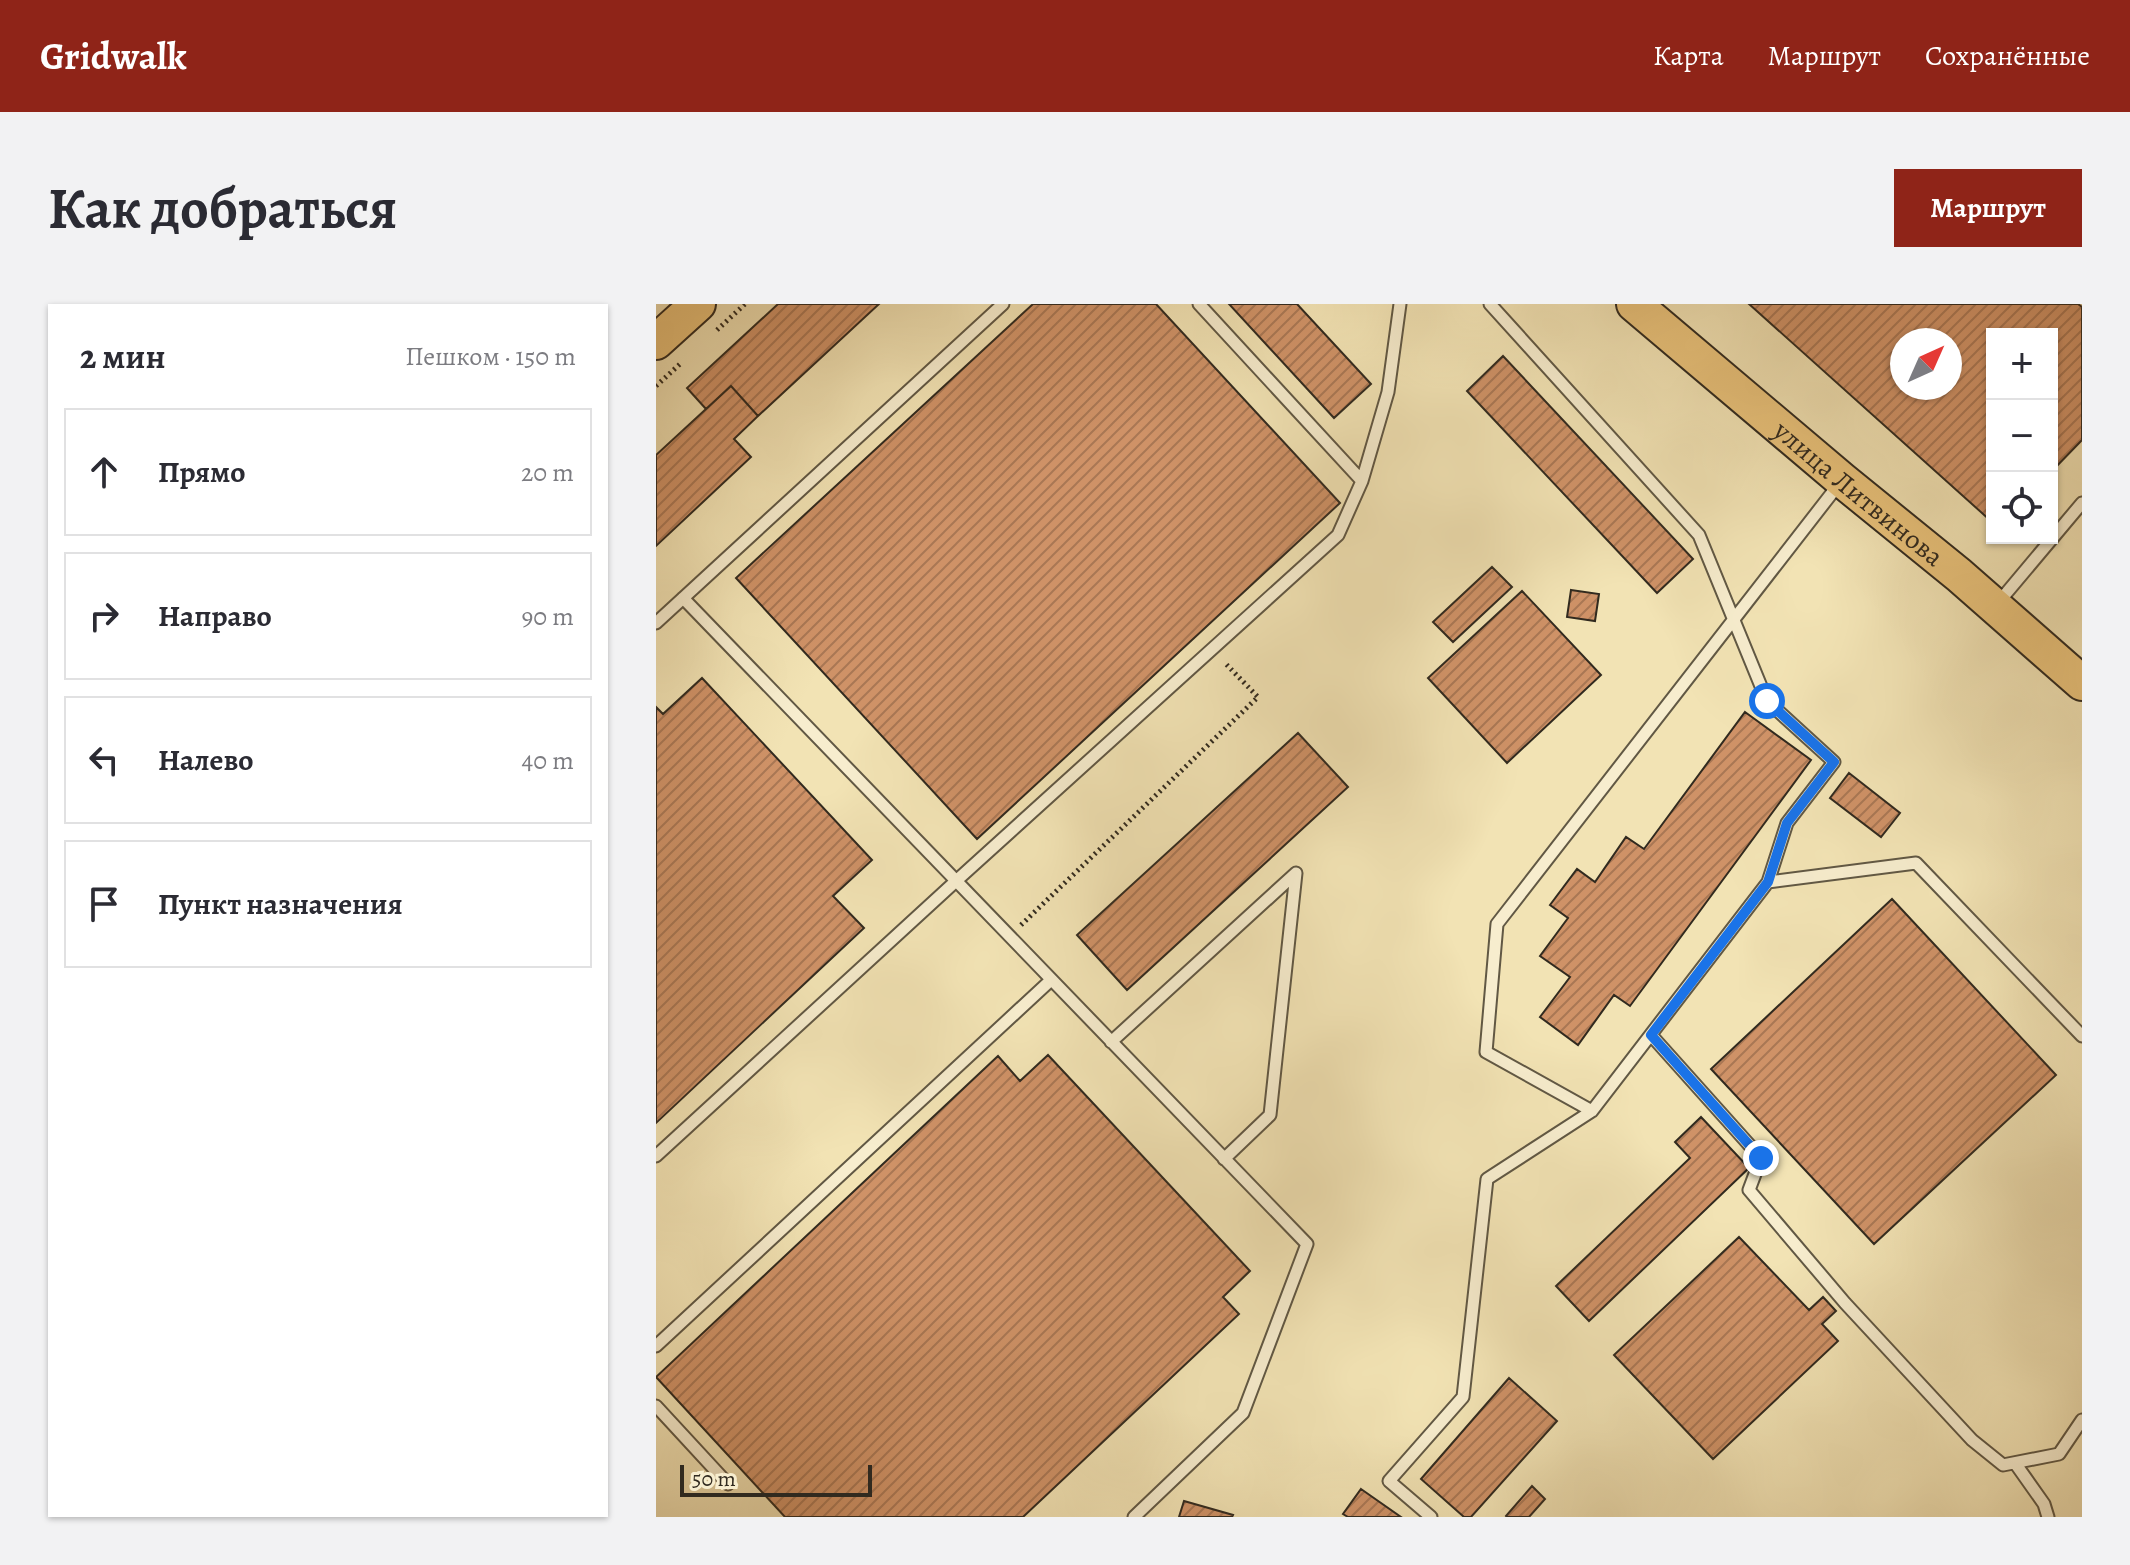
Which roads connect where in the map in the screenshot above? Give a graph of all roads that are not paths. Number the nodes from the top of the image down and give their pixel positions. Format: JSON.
{"nodes":[{"id":1,"x":698,"y":304,"type":"edge"},
{"id":2,"x":1003,"y":304,"type":"edge"},
{"id":3,"x":1199,"y":304,"type":"edge"},
{"id":4,"x":1400,"y":304,"type":"edge"},
{"id":5,"x":1490,"y":304,"type":"edge"},
{"id":6,"x":1634,"y":304,"type":"edge"},
{"id":7,"x":656,"y":342,"type":"edge"},
{"id":8,"x":1842,"y":480,"type":"junction"},
{"id":9,"x":1362,"y":481,"type":"junction"},
{"id":10,"x":2082,"y":503,"type":"edge"},
{"id":11,"x":683,"y":598,"type":"junction"},
{"id":12,"x":1995,"y":607,"type":"junction"},
{"id":13,"x":1733,"y":619,"type":"junction"},
{"id":14,"x":656,"y":623,"type":"edge"},
{"id":15,"x":2082,"y":683,"type":"edge"},
{"id":16,"x":956,"y":881,"type":"junction"},
{"id":17,"x":1768,"y":882,"type":"junction"},
{"id":18,"x":1051,"y":980,"type":"junction"},
{"id":19,"x":1651,"y":1035,"type":"junction"},
{"id":20,"x":2082,"y":1036,"type":"edge"},
{"id":21,"x":1111,"y":1042,"type":"junction"},
{"id":22,"x":1592,"y":1111,"type":"junction"},
{"id":23,"x":656,"y":1156,"type":"edge"},
{"id":24,"x":1224,"y":1159,"type":"junction"},
{"id":25,"x":656,"y":1346,"type":"edge"},
{"id":26,"x":656,"y":1406,"type":"edge"},
{"id":27,"x":2082,"y":1420,"type":"edge"},
{"id":28,"x":2015,"y":1463,"type":"junction"},
{"id":29,"x":728,"y":1484,"type":"dead end"},
{"id":30,"x":1134,"y":1517,"type":"edge"},
{"id":31,"x":1431,"y":1517,"type":"edge"},
{"id":32,"x":2048,"y":1517,"type":"edge"}],
"edges":[{"from":1,"to":7,"type":"main road"},
{"from":2,"to":11,"type":"lane"},
{"from":3,"to":9,"type":"lane"},
{"from":4,"to":9,"type":"lane"},
{"from":5,"to":13,"type":"lane"},
{"from":6,"to":8,"type":"main road","name":"улица Литвинова"},
{"from":8,"to":12,"type":"main road","name":"улица Литвинова"},
{"from":8,"to":13,"type":"lane"},
{"from":9,"to":16,"type":"lane"},
{"from":10,"to":12,"type":"lane"},
{"from":11,"to":14,"type":"lane"},
{"from":11,"to":16,"type":"lane"},
{"from":12,"to":15,"type":"main road","name":"улица Литвинова"},
{"from":13,"to":17,"type":"lane"},
{"from":13,"to":22,"type":"lane"},
{"from":16,"to":18,"type":"lane"},
{"from":16,"to":23,"type":"lane"},
{"from":17,"to":19,"type":"lane"},
{"from":17,"to":20,"type":"lane"},
{"from":18,"to":21,"type":"lane"},
{"from":18,"to":25,"type":"lane"},
{"from":19,"to":22,"type":"lane"},
{"from":19,"to":28,"type":"lane"},
{"from":21,"to":24,"type":"lane"},
{"from":21,"to":24,"type":"lane"},
{"from":22,"to":31,"type":"lane"},
{"from":24,"to":30,"type":"lane"},
{"from":26,"to":29,"type":"lane"},
{"from":27,"to":28,"type":"lane"},
{"from":28,"to":32,"type":"lane"}]}
